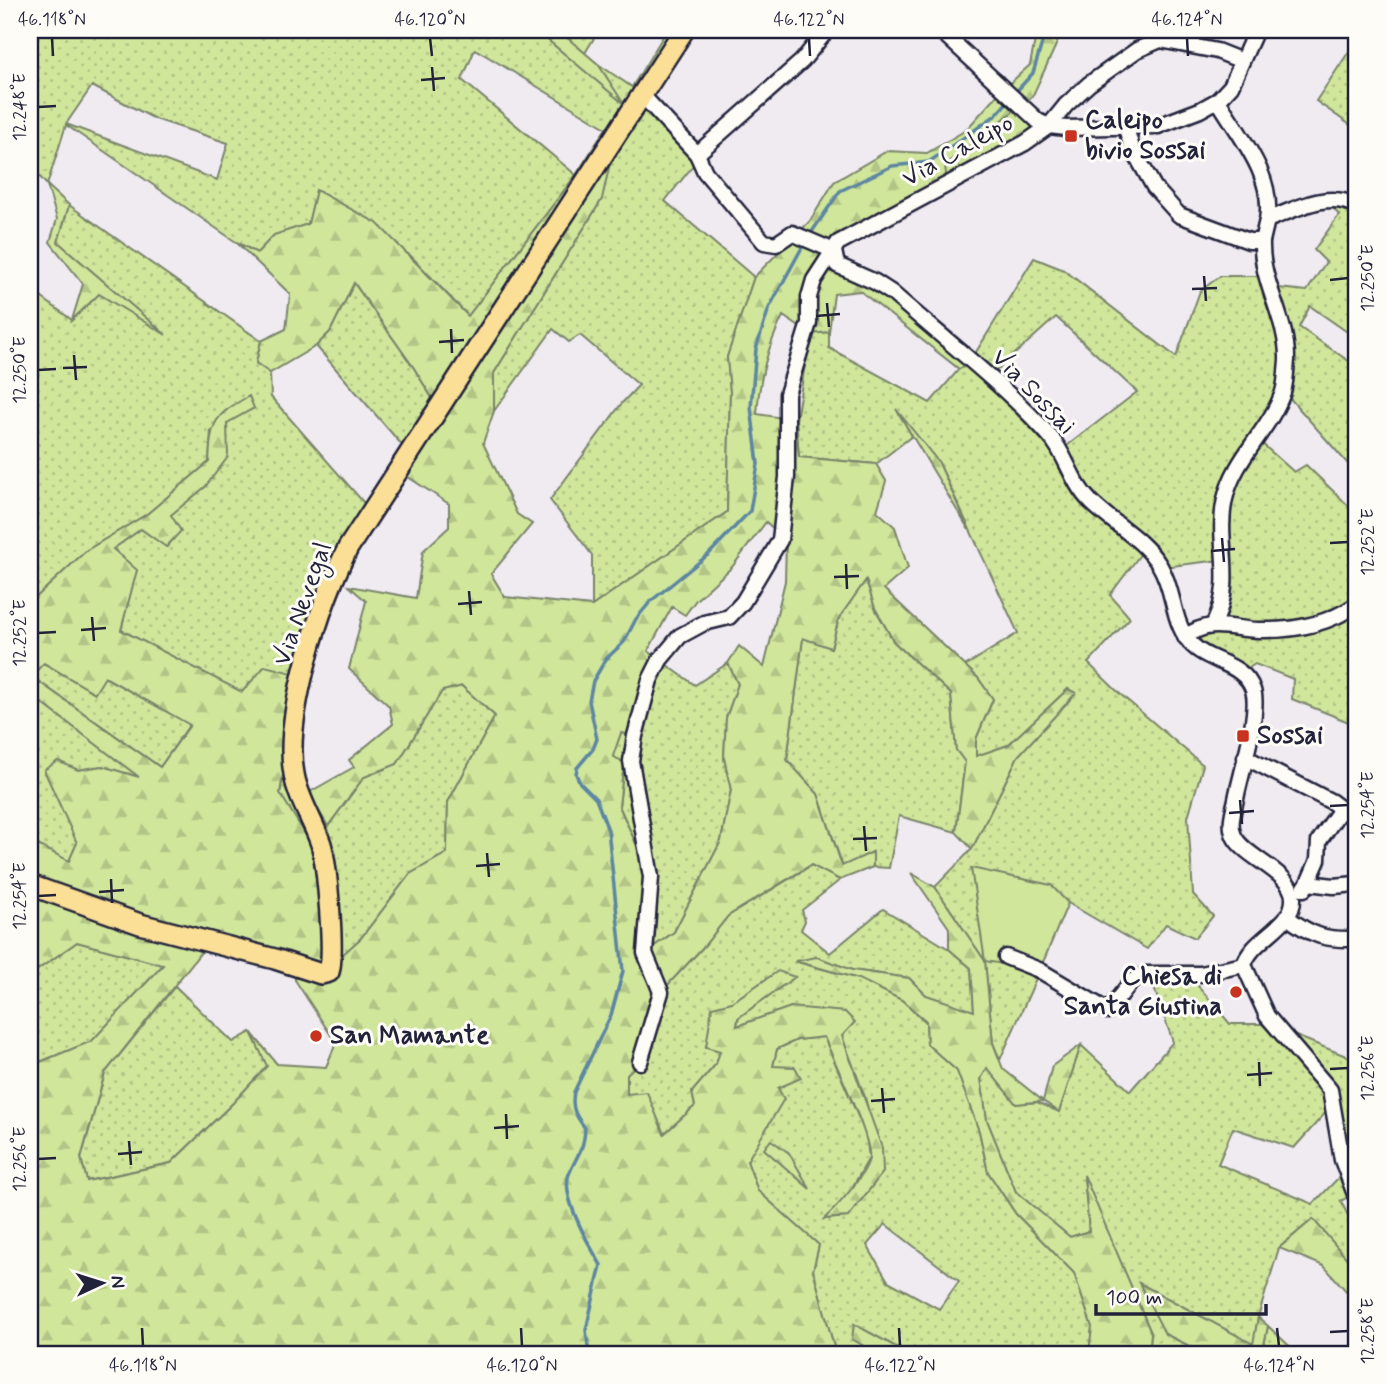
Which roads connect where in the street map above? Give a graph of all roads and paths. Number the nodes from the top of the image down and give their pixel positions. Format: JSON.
{"nodes":[{"id":1,"x":684,"y":30,"type":"edge"},
{"id":2,"x":827,"y":30,"type":"edge"},
{"id":3,"x":940,"y":30,"type":"edge"},
{"id":4,"x":1256,"y":30,"type":"edge"},
{"id":5,"x":1242,"y":61,"type":"junction"},
{"id":6,"x":642,"y":95,"type":"junction"},
{"id":7,"x":1218,"y":100,"type":"junction"},
{"id":8,"x":1049,"y":126,"type":"junction"},
{"id":9,"x":1126,"y":128,"type":"junction"},
{"id":10,"x":697,"y":154,"type":"junction"},
{"id":11,"x":1356,"y":206,"type":"edge"},
{"id":12,"x":1267,"y":220,"type":"junction"},
{"id":13,"x":1262,"y":241,"type":"junction"},
{"id":14,"x":829,"y":248,"type":"junction"},
{"id":15,"x":1356,"y":606,"type":"edge"},
{"id":16,"x":1214,"y":624,"type":"junction"},
{"id":17,"x":1185,"y":637,"type":"junction"},
{"id":18,"x":1245,"y":757,"type":"junction"},
{"id":19,"x":1341,"y":809,"type":"junction"},
{"id":20,"x":1356,"y":820,"type":"edge"},
{"id":21,"x":1308,"y":883,"type":"junction"},
{"id":22,"x":1356,"y":884,"type":"edge"},
{"id":23,"x":30,"y":885,"type":"edge"},
{"id":24,"x":1293,"y":895,"type":"junction"},
{"id":25,"x":1287,"y":917,"type":"junction"},
{"id":26,"x":1356,"y":939,"type":"edge"},
{"id":27,"x":1006,"y":957,"type":"dead end"},
{"id":28,"x":1244,"y":965,"type":"junction"},
{"id":29,"x":640,"y":1062,"type":"dead end"},
{"id":30,"x":1356,"y":1197,"type":"edge"}],
"edges":[{"from":1,"to":6,"type":"main road","name":"Via Nevegal"},
{"from":2,"to":10,"type":"street"},
{"from":3,"to":8,"type":"street"},
{"from":4,"to":5,"type":"street"},
{"from":5,"to":7,"type":"street"},
{"from":5,"to":8,"type":"street"},
{"from":6,"to":10,"type":"street"},
{"from":6,"to":23,"type":"main road","name":"Via Nevegal"},
{"from":7,"to":9,"type":"street","name":"Via Caleipo"},
{"from":7,"to":12,"type":"street"},
{"from":8,"to":9,"type":"street","name":"Via Caleipo"},
{"from":8,"to":14,"type":"street","name":"Via Caleipo"},
{"from":9,"to":13,"type":"street"},
{"from":10,"to":14,"type":"street"},
{"from":11,"to":12,"type":"street"},
{"from":12,"to":13,"type":"street"},
{"from":13,"to":16,"type":"street"},
{"from":14,"to":17,"type":"street","name":"Via Sossai"},
{"from":14,"to":29,"type":"street"},
{"from":15,"to":16,"type":"street"},
{"from":16,"to":17,"type":"street"},
{"from":17,"to":18,"type":"street"},
{"from":18,"to":19,"type":"street"},
{"from":18,"to":24,"type":"street"},
{"from":19,"to":20,"type":"street"},
{"from":19,"to":21,"type":"street"},
{"from":21,"to":22,"type":"street"},
{"from":21,"to":24,"type":"street"},
{"from":24,"to":25,"type":"street"},
{"from":25,"to":26,"type":"street"},
{"from":25,"to":28,"type":"street"},
{"from":27,"to":28,"type":"street"},
{"from":28,"to":30,"type":"street"}]}
